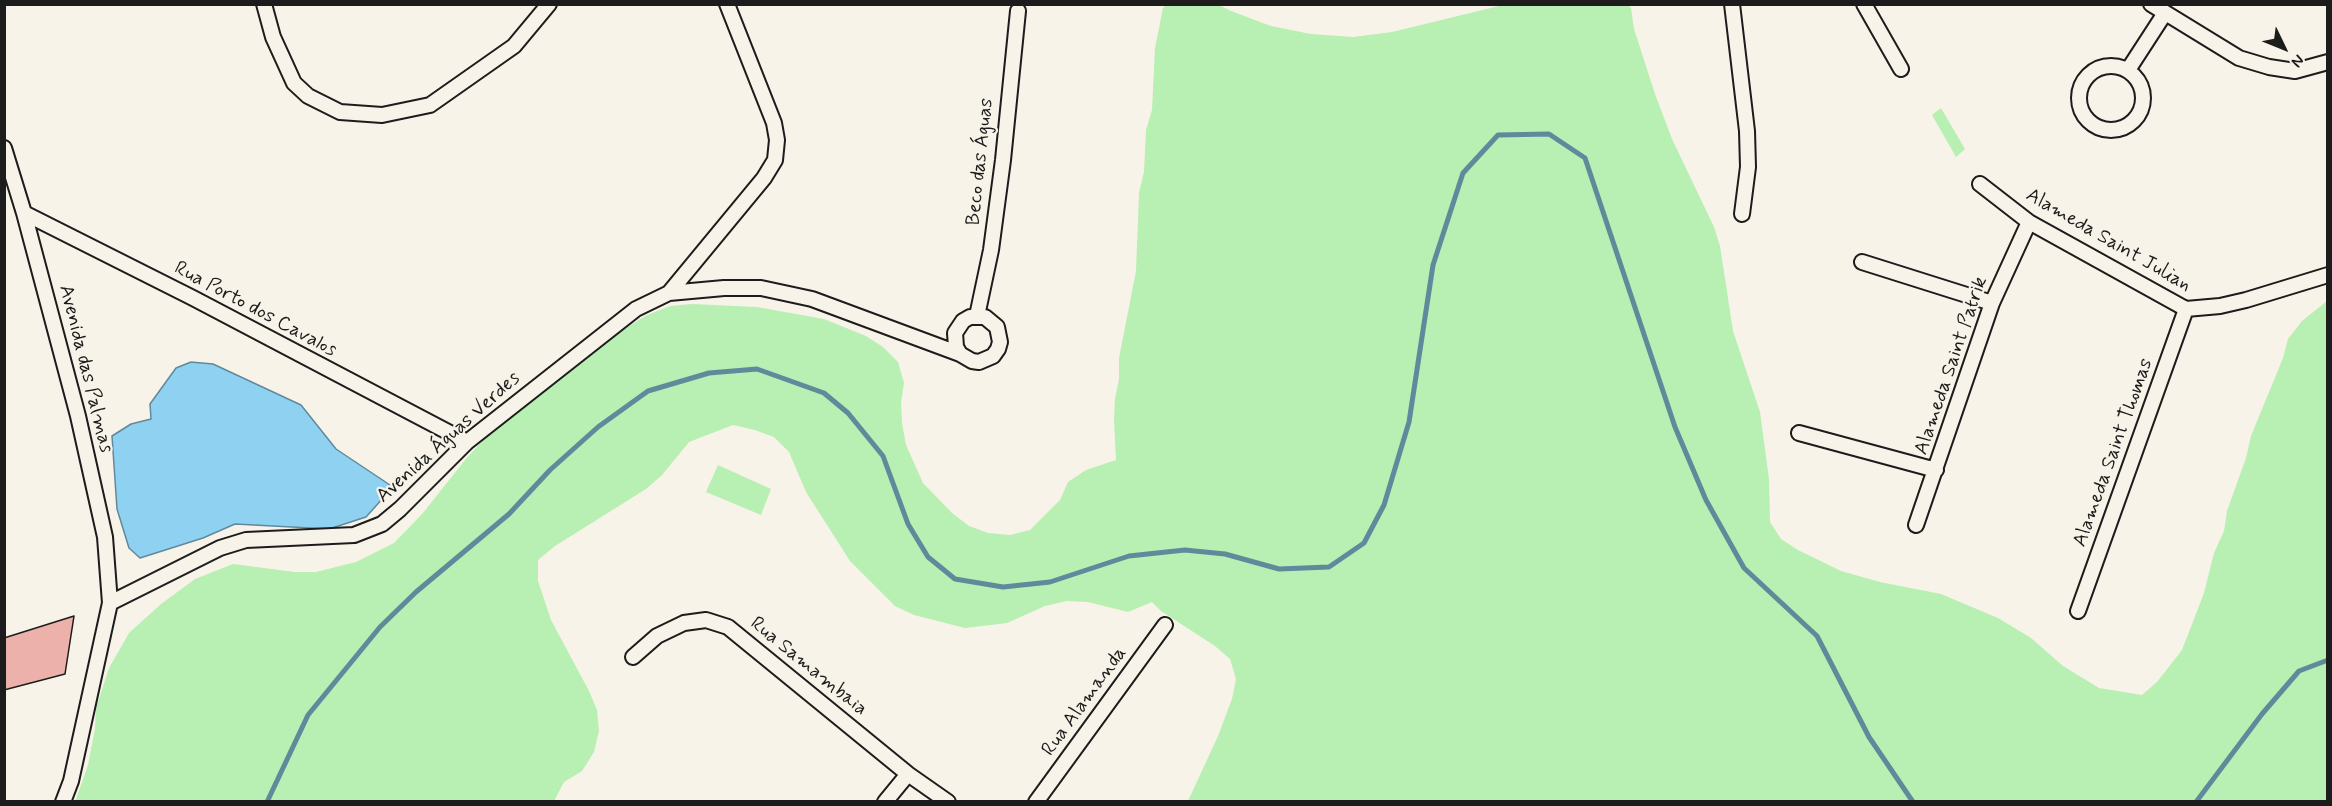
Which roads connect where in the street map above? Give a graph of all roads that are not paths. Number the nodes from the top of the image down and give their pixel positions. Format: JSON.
{"nodes":[{"id":1,"x":264,"y":4,"type":"edge"},
{"id":2,"x":549,"y":4,"type":"edge"},
{"id":3,"x":727,"y":4,"type":"edge"},
{"id":4,"x":1732,"y":4,"type":"edge"},
{"id":5,"x":1864,"y":4,"type":"edge"},
{"id":6,"x":2151,"y":4,"type":"edge"},
{"id":7,"x":1018,"y":11,"type":"dead end"},
{"id":8,"x":2164,"y":13,"type":"junction"},
{"id":9,"x":2328,"y":62,"type":"edge"},
{"id":10,"x":1902,"y":69,"type":"dead end"},
{"id":11,"x":2127,"y":70,"type":"junction"},
{"id":12,"x":4,"y":148,"type":"edge"},
{"id":13,"x":1980,"y":184,"type":"dead end"},
{"id":14,"x":24,"y":213,"type":"junction"},
{"id":15,"x":1742,"y":214,"type":"dead end"},
{"id":16,"x":2029,"y":222,"type":"junction"},
{"id":17,"x":1862,"y":262,"type":"dead end"},
{"id":18,"x":2328,"y":275,"type":"edge"},
{"id":19,"x":669,"y":293,"type":"junction"},
{"id":20,"x":1992,"y":303,"type":"junction"},
{"id":21,"x":2186,"y":309,"type":"junction"},
{"id":22,"x":977,"y":316,"type":"junction"},
{"id":23,"x":960,"y":354,"type":"junction"},
{"id":24,"x":1800,"y":433,"type":"dead end"},
{"id":25,"x":467,"y":442,"type":"junction"},
{"id":26,"x":1936,"y":470,"type":"junction"},
{"id":27,"x":1916,"y":525,"type":"dead end"},
{"id":28,"x":110,"y":603,"type":"junction"},
{"id":29,"x":2078,"y":610,"type":"dead end"},
{"id":30,"x":1165,"y":626,"type":"dead end"},
{"id":31,"x":633,"y":657,"type":"dead end"},
{"id":32,"x":908,"y":774,"type":"junction"},
{"id":33,"x":63,"y":801,"type":"edge"},
{"id":34,"x":885,"y":801,"type":"edge"},
{"id":35,"x":948,"y":801,"type":"edge"},
{"id":36,"x":1036,"y":801,"type":"edge"}],
"edges":[{"from":1,"to":2,"type":"street"},
{"from":3,"to":19,"type":"street"},
{"from":4,"to":15,"type":"street"},
{"from":5,"to":10,"type":"street"},
{"from":6,"to":8,"type":"street"},
{"from":7,"to":22,"type":"street","name":"Beco das Águas"},
{"from":8,"to":9,"type":"street"},
{"from":8,"to":11,"type":"street"},
{"from":11,"to":11,"type":"street"},
{"from":12,"to":14,"type":"street","name":"Avenida das Palmas"},
{"from":13,"to":16,"type":"street","name":"Alameda Saint Julian"},
{"from":14,"to":25,"type":"street","name":"Rua Porto dos Cavalos"},
{"from":14,"to":28,"type":"street","name":"Avenida das Palmas"},
{"from":16,"to":20,"type":"street","name":"Alameda Saint Patrik"},
{"from":16,"to":21,"type":"street","name":"Alameda Saint Julian"},
{"from":17,"to":20,"type":"street"},
{"from":18,"to":21,"type":"street","name":"Alameda Saint Julian"},
{"from":19,"to":23,"type":"street","name":"Avenida Águas Verdes"},
{"from":19,"to":25,"type":"street","name":"Avenida Águas Verdes"},
{"from":20,"to":26,"type":"street","name":"Alameda Saint Patrik"},
{"from":21,"to":29,"type":"street","name":"Alameda Saint Thomas"},
{"from":22,"to":23,"type":"street"},
{"from":22,"to":23,"type":"street","name":"Avenida Águas Verdes"},
{"from":24,"to":26,"type":"street"},
{"from":25,"to":28,"type":"street","name":"Avenida Águas Verdes"},
{"from":26,"to":27,"type":"street","name":"Alameda Saint Patrik"},
{"from":28,"to":33,"type":"street"},
{"from":30,"to":36,"type":"street","name":"Rua Alamanda"},
{"from":31,"to":32,"type":"street","name":"Rua Samambaia"},
{"from":32,"to":34,"type":"street"},
{"from":32,"to":35,"type":"street","name":"Rua Samambaia"}]}
